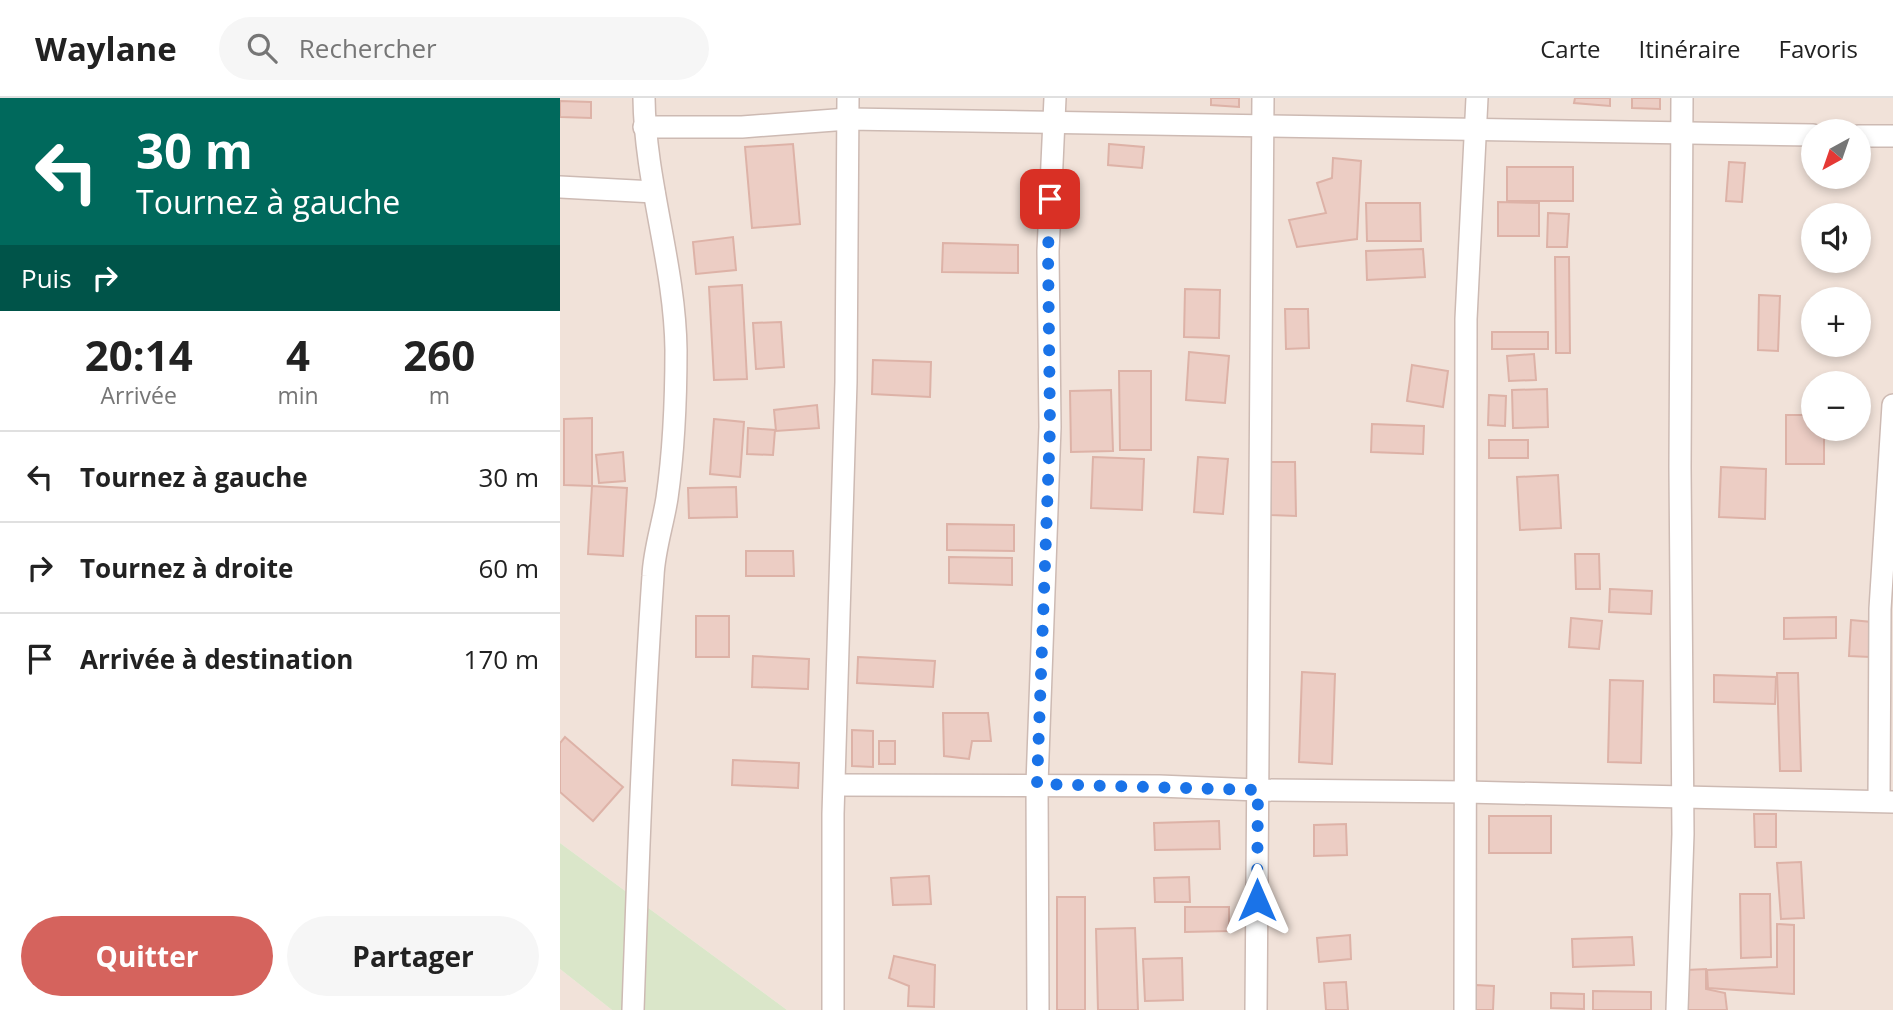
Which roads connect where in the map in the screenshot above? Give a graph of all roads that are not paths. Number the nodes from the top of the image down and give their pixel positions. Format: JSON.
{"nodes":[{"id":1,"x":644,"y":98,"type":"edge"},
{"id":2,"x":1055,"y":98,"type":"edge"},
{"id":3,"x":1263,"y":98,"type":"edge"},
{"id":4,"x":1477,"y":98,"type":"edge"},
{"id":5,"x":1682,"y":98,"type":"edge"},
{"id":6,"x":848,"y":108,"type":"edge"},
{"id":7,"x":1055,"y":122,"type":"junction"},
{"id":8,"x":1262,"y":125,"type":"junction"},
{"id":9,"x":644,"y":127,"type":"junction"},
{"id":10,"x":1476,"y":130,"type":"junction"},
{"id":11,"x":1682,"y":133,"type":"junction"},
{"id":12,"x":1801,"y":135,"type":"edge"},
{"id":13,"x":1871,"y":136,"type":"edge"},
{"id":14,"x":1893,"y":136,"type":"edge"},
{"id":15,"x":560,"y":187,"type":"edge"},
{"id":16,"x":654,"y":192,"type":"junction"},
{"id":17,"x":1893,"y":405,"type":"edge"},
{"id":18,"x":1037,"y":784,"type":"junction"},
{"id":19,"x":835,"y":785,"type":"junction"},
{"id":20,"x":1258,"y":790,"type":"junction"},
{"id":21,"x":1466,"y":792,"type":"junction"},
{"id":22,"x":1683,"y":797,"type":"junction"},
{"id":23,"x":1886,"y":801,"type":"edge"},
{"id":24,"x":633,"y":1010,"type":"edge"},
{"id":25,"x":833,"y":1010,"type":"edge"},
{"id":26,"x":1038,"y":1010,"type":"edge"},
{"id":27,"x":1256,"y":1010,"type":"edge"},
{"id":28,"x":1465,"y":1010,"type":"edge"},
{"id":29,"x":1677,"y":1010,"type":"edge"}],
"edges":[{"from":1,"to":9,"type":"street"},
{"from":2,"to":7,"type":"street"},
{"from":3,"to":8,"type":"street"},
{"from":4,"to":10,"type":"street"},
{"from":5,"to":11,"type":"street"},
{"from":6,"to":7,"type":"street"},
{"from":6,"to":9,"type":"street"},
{"from":6,"to":19,"type":"street"},
{"from":7,"to":8,"type":"street"},
{"from":7,"to":18,"type":"street"},
{"from":8,"to":10,"type":"street"},
{"from":8,"to":20,"type":"street"},
{"from":9,"to":16,"type":"street"},
{"from":10,"to":11,"type":"street"},
{"from":10,"to":21,"type":"street"},
{"from":11,"to":12,"type":"street"},
{"from":11,"to":22,"type":"street"},
{"from":13,"to":14,"type":"street"},
{"from":15,"to":16,"type":"street"},
{"from":16,"to":24,"type":"street"},
{"from":17,"to":23,"type":"street"},
{"from":18,"to":19,"type":"street"},
{"from":18,"to":20,"type":"street"},
{"from":18,"to":26,"type":"street"},
{"from":19,"to":25,"type":"street"},
{"from":20,"to":21,"type":"street"},
{"from":20,"to":27,"type":"street"},
{"from":21,"to":22,"type":"street"},
{"from":21,"to":28,"type":"street"},
{"from":22,"to":23,"type":"street"},
{"from":22,"to":29,"type":"street"}]}
